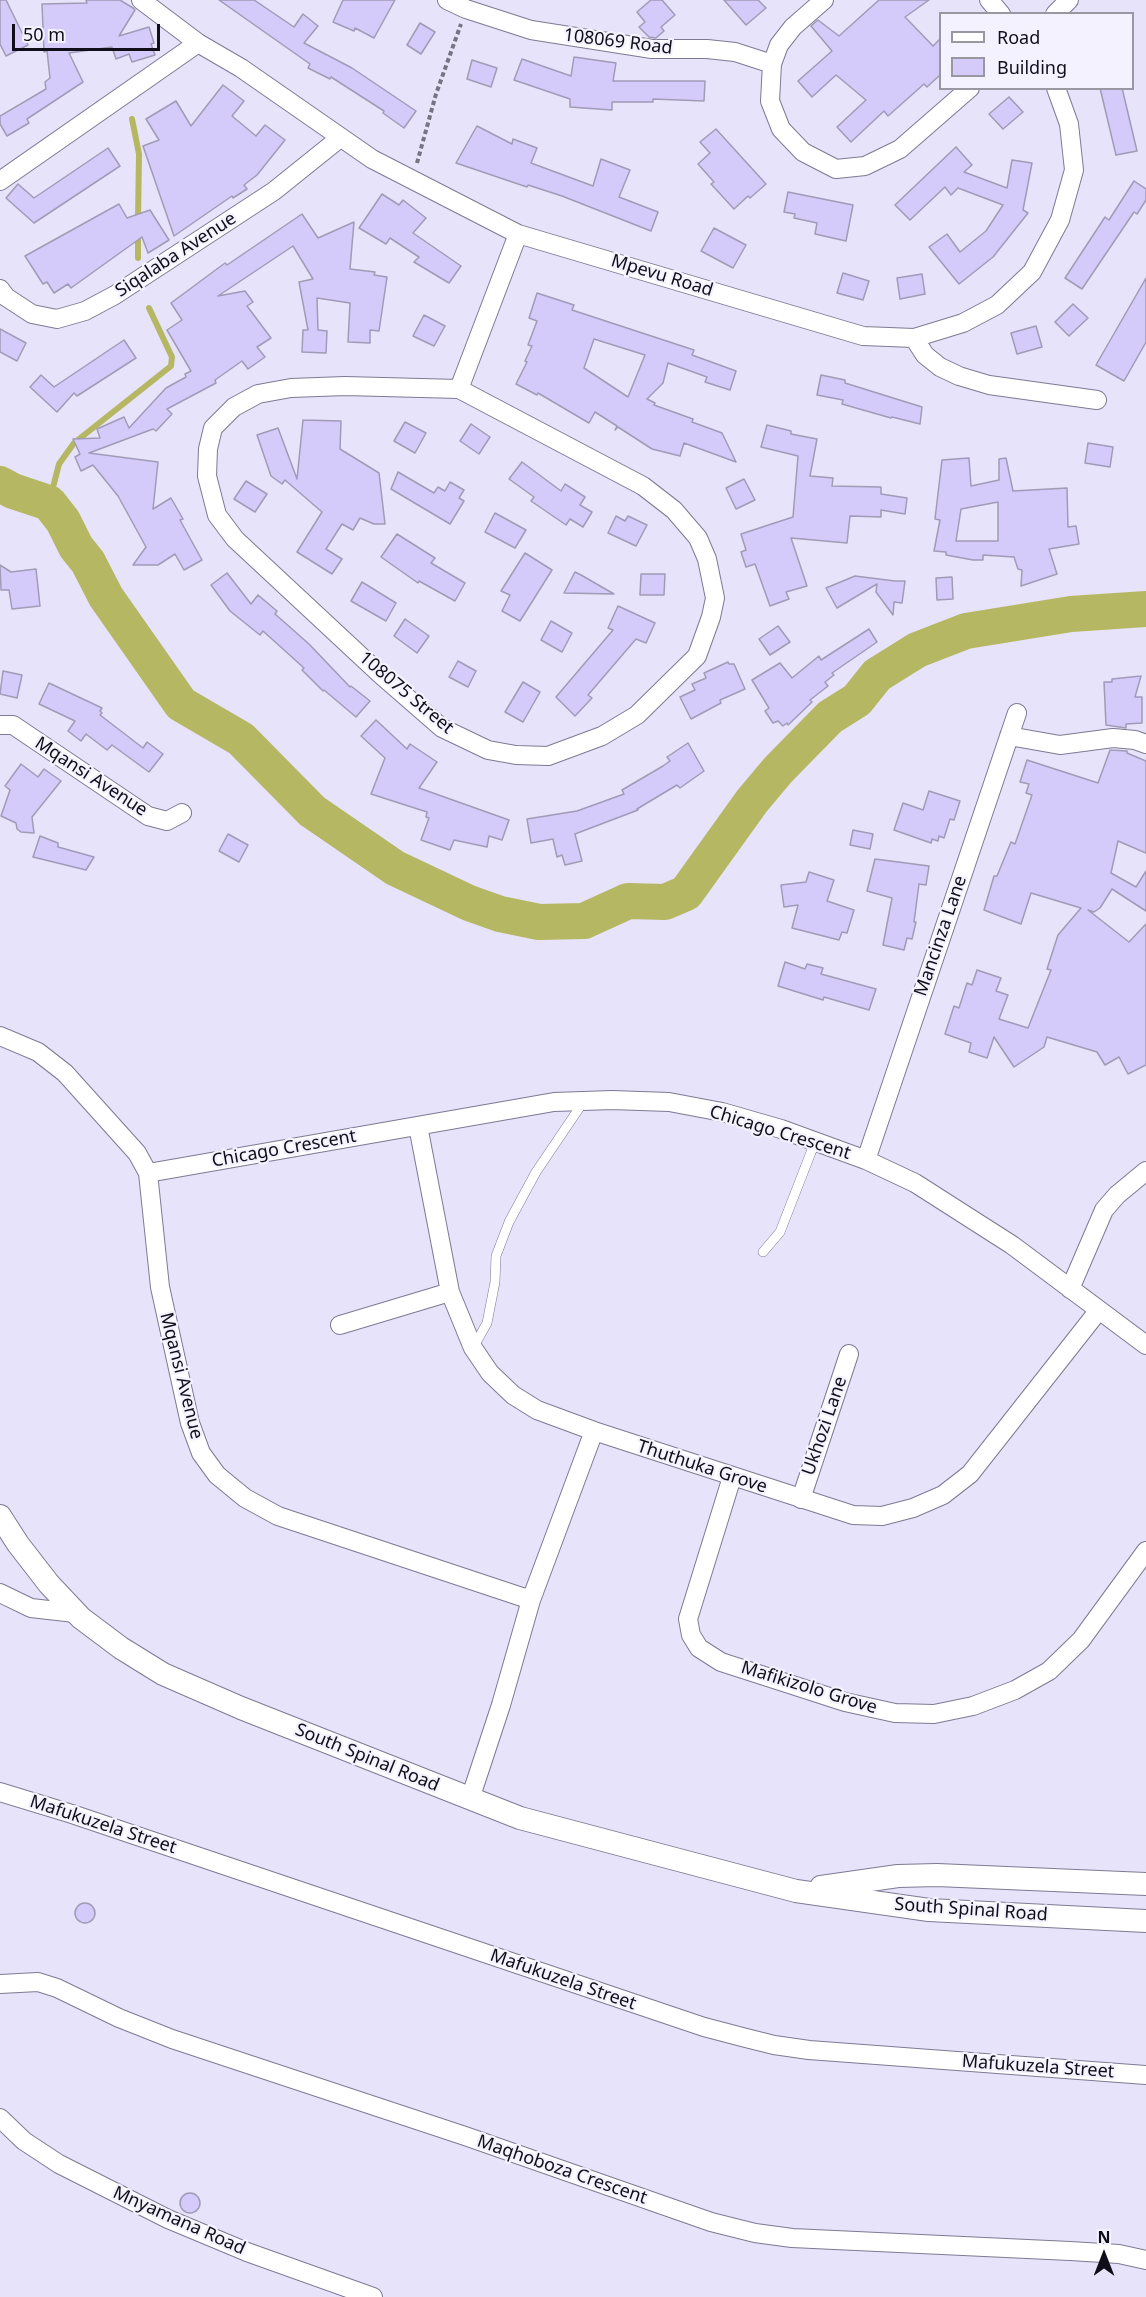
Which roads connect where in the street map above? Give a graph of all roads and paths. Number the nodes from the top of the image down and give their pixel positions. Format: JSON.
{"nodes":[{"id":1,"x":141,"y":0,"type":"edge"},
{"id":2,"x":447,"y":0,"type":"edge"},
{"id":3,"x":824,"y":0,"type":"edge"},
{"id":4,"x":989,"y":0,"type":"edge"},
{"id":5,"x":1069,"y":0,"type":"edge"},
{"id":6,"x":466,"y":9,"type":"junction"},
{"id":7,"x":999,"y":12,"type":"edge"},
{"id":8,"x":1057,"y":12,"type":"edge"},
{"id":9,"x":198,"y":43,"type":"junction"},
{"id":10,"x":772,"y":64,"type":"junction"},
{"id":11,"x":968,"y":90,"type":"edge"},
{"id":12,"x":1057,"y":90,"type":"edge"},
{"id":13,"x":340,"y":138,"type":"junction"},
{"id":14,"x":412,"y":179,"type":"junction"},
{"id":15,"x":0,"y":181,"type":"edge"},
{"id":16,"x":518,"y":234,"type":"junction"},
{"id":17,"x":0,"y":289,"type":"edge"},
{"id":18,"x":914,"y":338,"type":"junction"},
{"id":19,"x":459,"y":389,"type":"junction"},
{"id":20,"x":1097,"y":400,"type":"dead end"},
{"id":21,"x":1017,"y":713,"type":"dead end"},
{"id":22,"x":0,"y":725,"type":"edge"},
{"id":23,"x":1009,"y":736,"type":"junction"},
{"id":24,"x":1146,"y":744,"type":"edge"},
{"id":25,"x":182,"y":813,"type":"dead end"},
{"id":26,"x":0,"y":1036,"type":"edge"},
{"id":27,"x":584,"y":1101,"type":"junction"},
{"id":28,"x":418,"y":1126,"type":"junction"},
{"id":29,"x":815,"y":1142,"type":"junction"},
{"id":30,"x":866,"y":1160,"type":"junction"},
{"id":31,"x":1146,"y":1171,"type":"edge"},
{"id":32,"x":148,"y":1173,"type":"junction"},
{"id":33,"x":763,"y":1252,"type":"dead end"},
{"id":34,"x":1070,"y":1289,"type":"junction"},
{"id":35,"x":450,"y":1292,"type":"junction"},
{"id":36,"x":1099,"y":1310,"type":"junction"},
{"id":37,"x":340,"y":1325,"type":"dead end"},
{"id":38,"x":1146,"y":1345,"type":"edge"},
{"id":39,"x":473,"y":1348,"type":"junction"},
{"id":40,"x":849,"y":1354,"type":"dead end"},
{"id":41,"x":594,"y":1431,"type":"junction"},
{"id":42,"x":732,"y":1477,"type":"junction"},
{"id":43,"x":801,"y":1499,"type":"junction"},
{"id":44,"x":0,"y":1516,"type":"edge"},
{"id":45,"x":1144,"y":1559,"type":"edge"},
{"id":46,"x":0,"y":1593,"type":"edge"},
{"id":47,"x":531,"y":1600,"type":"junction"},
{"id":48,"x":75,"y":1613,"type":"junction"},
{"id":49,"x":0,"y":1792,"type":"edge"},
{"id":50,"x":470,"y":1799,"type":"junction"},
{"id":51,"x":1146,"y":1884,"type":"edge"},
{"id":52,"x":796,"y":1891,"type":"junction"},
{"id":53,"x":1146,"y":1921,"type":"edge"},
{"id":54,"x":0,"y":1984,"type":"edge"},
{"id":55,"x":1146,"y":2075,"type":"edge"},
{"id":56,"x":0,"y":2118,"type":"edge"},
{"id":57,"x":1146,"y":2260,"type":"edge"},
{"id":58,"x":373,"y":2297,"type":"edge"}],
"edges":[{"from":1,"to":9,"type":"street","name":"Mpevu Road"},
{"from":2,"to":6,"type":"street","name":"108069 Road"},
{"from":3,"to":10,"type":"street"},
{"from":4,"to":7,"type":"street"},
{"from":5,"to":8,"type":"street"},
{"from":6,"to":10,"type":"street","name":"108069 Road"},
{"from":6,"to":14,"type":"path"},
{"from":9,"to":13,"type":"street","name":"Mpevu Road"},
{"from":9,"to":15,"type":"street"},
{"from":10,"to":11,"type":"street"},
{"from":12,"to":18,"type":"street","name":"Mpevu Road"},
{"from":13,"to":14,"type":"street","name":"Mpevu Road"},
{"from":13,"to":17,"type":"street","name":"Siqalaba Avenue"},
{"from":14,"to":16,"type":"street","name":"Mpevu Road"},
{"from":16,"to":18,"type":"street","name":"Mpevu Road"},
{"from":16,"to":19,"type":"street"},
{"from":18,"to":20,"type":"street"},
{"from":19,"to":19,"type":"street","name":"108075 Street"},
{"from":21,"to":23,"type":"street","name":"Mancinza Lane"},
{"from":22,"to":25,"type":"street","name":"Mqansi Avenue"},
{"from":23,"to":24,"type":"street"},
{"from":23,"to":30,"type":"street","name":"Mancinza Lane"},
{"from":26,"to":32,"type":"street","name":"Mqansi Avenue"},
{"from":27,"to":28,"type":"street","name":"Chicago Crescent"},
{"from":27,"to":29,"type":"street","name":"Chicago Crescent"},
{"from":27,"to":39,"type":"lane"},
{"from":28,"to":32,"type":"street","name":"Chicago Crescent"},
{"from":28,"to":35,"type":"street","name":"Thuthuka Grove"},
{"from":29,"to":30,"type":"street","name":"Chicago Crescent"},
{"from":29,"to":33,"type":"lane"},
{"from":30,"to":34,"type":"street","name":"Chicago Crescent"},
{"from":31,"to":34,"type":"street"},
{"from":32,"to":47,"type":"street","name":"Mqansi Avenue"},
{"from":34,"to":36,"type":"street","name":"Chicago Crescent"},
{"from":35,"to":37,"type":"street"},
{"from":35,"to":39,"type":"street","name":"Thuthuka Grove"},
{"from":36,"to":38,"type":"street","name":"Chicago Crescent"},
{"from":36,"to":43,"type":"street","name":"Thuthuka Grove"},
{"from":39,"to":41,"type":"street","name":"Thuthuka Grove"},
{"from":40,"to":43,"type":"street","name":"Ukhozi Lane"},
{"from":41,"to":42,"type":"street","name":"Thuthuka Grove"},
{"from":41,"to":47,"type":"street"},
{"from":42,"to":43,"type":"street","name":"Thuthuka Grove"},
{"from":42,"to":45,"type":"street","name":"Mafikizolo Grove"},
{"from":44,"to":48,"type":"street","name":"South Spinal Road"},
{"from":46,"to":48,"type":"street"},
{"from":47,"to":50,"type":"street"},
{"from":48,"to":50,"type":"street","name":"South Spinal Road"},
{"from":49,"to":55,"type":"street","name":"Mafukuzela Street"},
{"from":50,"to":52,"type":"street","name":"South Spinal Road"},
{"from":51,"to":52,"type":"street","name":"South Spinal Road"},
{"from":52,"to":53,"type":"street","name":"South Spinal Road"},
{"from":54,"to":57,"type":"street","name":"Maqhoboza Crescent"},
{"from":56,"to":58,"type":"street","name":"Mnyamana Road"}]}
